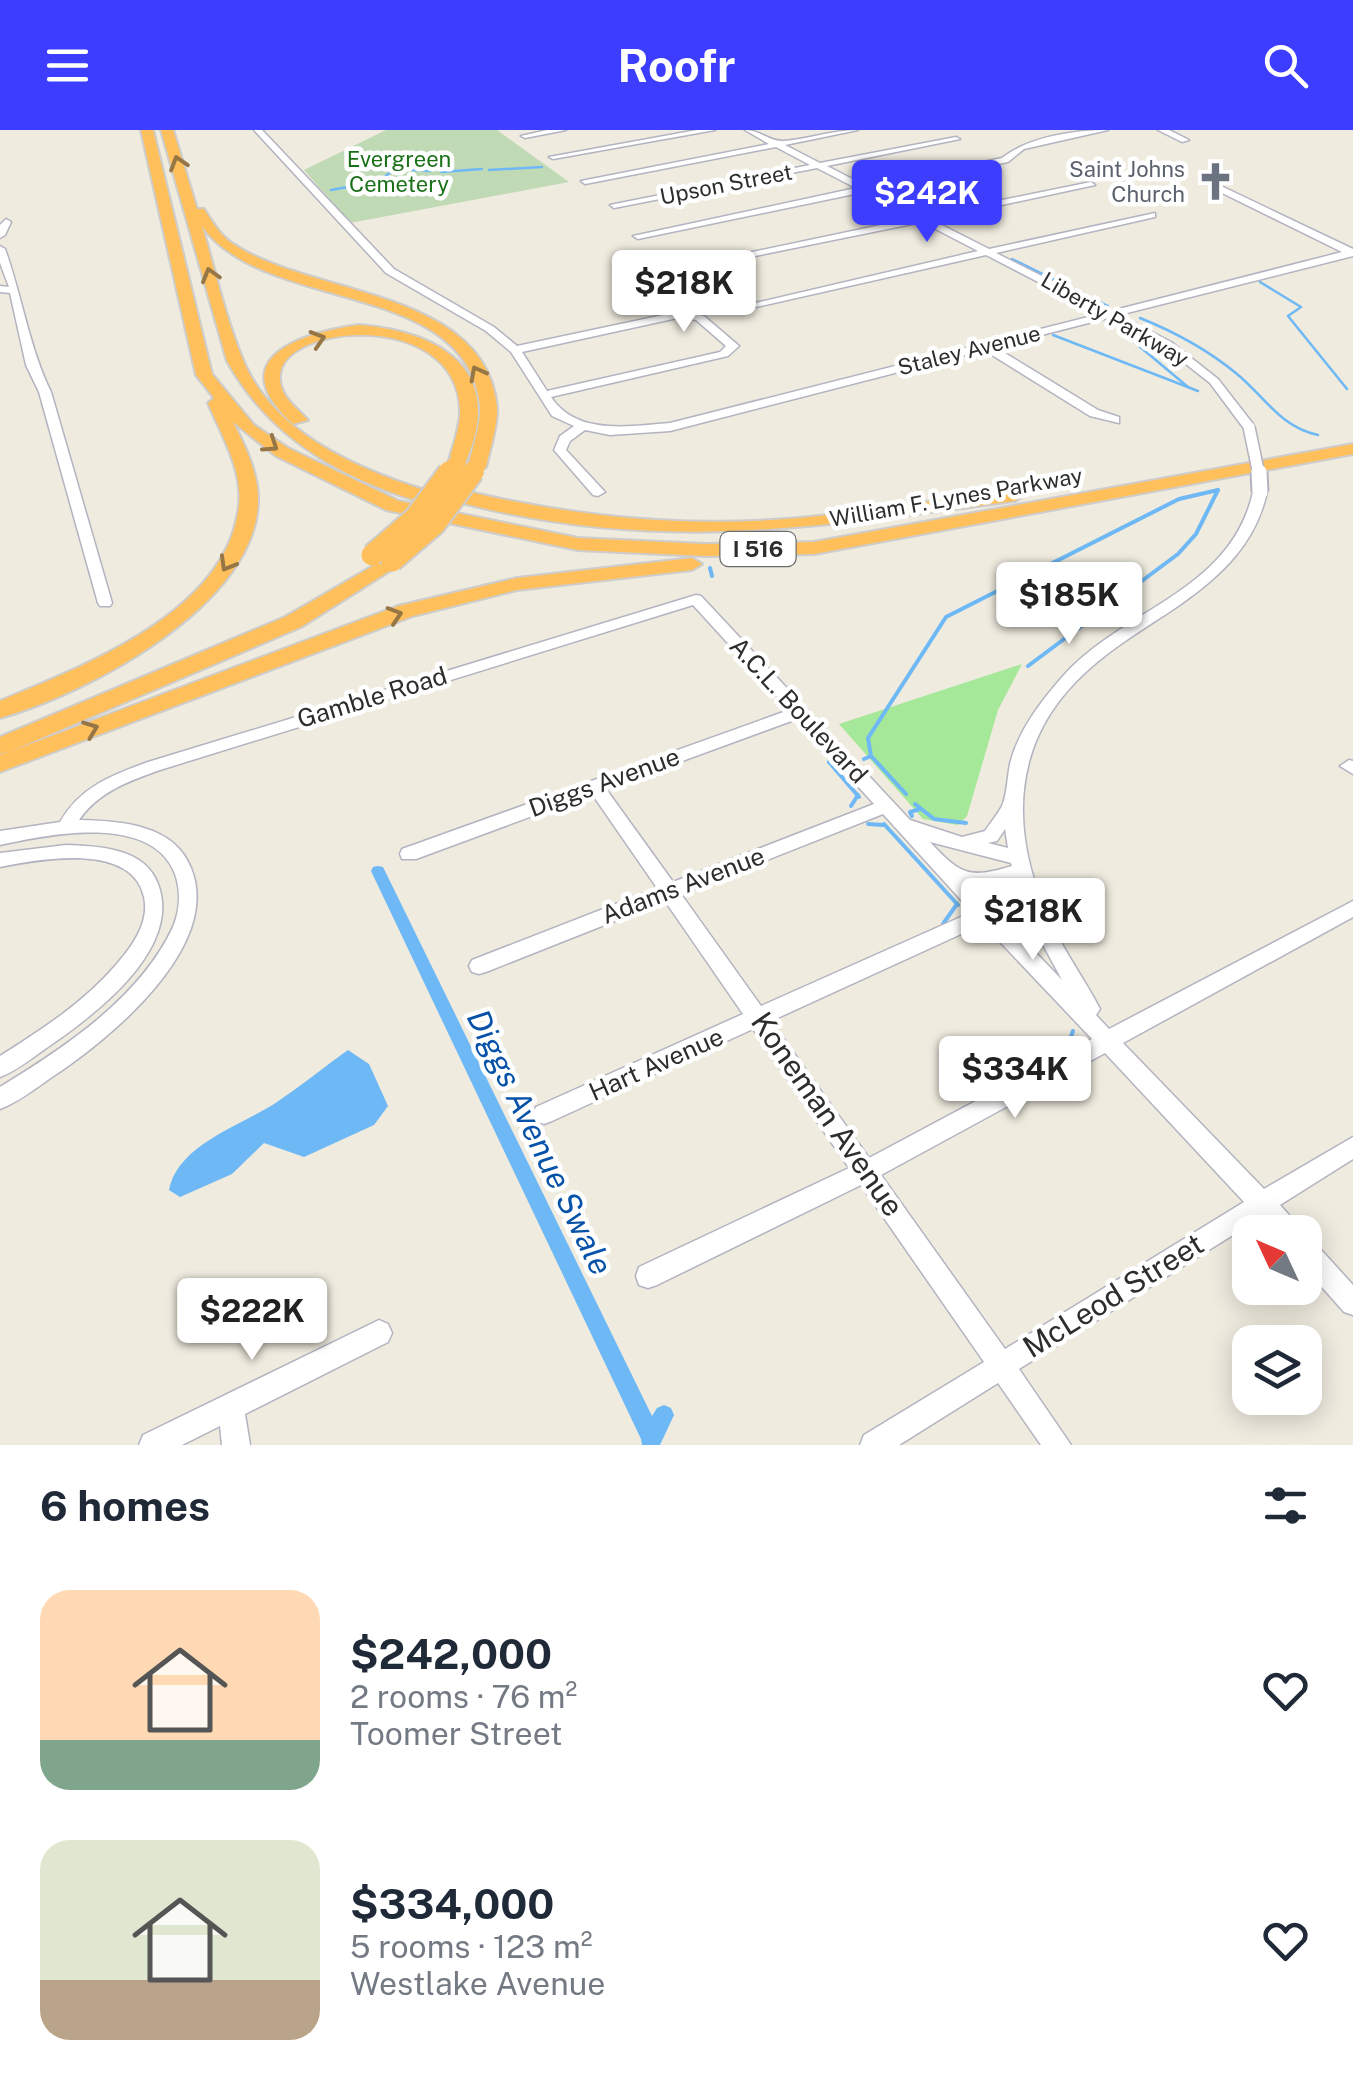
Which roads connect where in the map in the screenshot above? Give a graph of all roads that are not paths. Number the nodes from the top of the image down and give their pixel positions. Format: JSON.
{"nodes":[{"id":1,"x":147,"y":130,"type":"edge"},
{"id":2,"x":168,"y":130,"type":"edge"},
{"id":3,"x":258,"y":130,"type":"edge"},
{"id":4,"x":562,"y":130,"type":"edge"},
{"id":5,"x":711,"y":130,"type":"edge"},
{"id":6,"x":750,"y":130,"type":"edge"},
{"id":7,"x":854,"y":130,"type":"edge"},
{"id":8,"x":1104,"y":130,"type":"edge"},
{"id":9,"x":1162,"y":130,"type":"edge"},
{"id":10,"x":525,"y":136,"type":"dead end"},
{"id":11,"x":956,"y":139,"type":"dead end"},
{"id":12,"x":1185,"y":140,"type":"dead end"},
{"id":13,"x":777,"y":145,"type":"junction"},
{"id":14,"x":553,"y":157,"type":"dead end"},
{"id":15,"x":821,"y":166,"type":"junction"},
{"id":16,"x":585,"y":181,"type":"dead end"},
{"id":17,"x":1090,"y":185,"type":"dead end"},
{"id":18,"x":867,"y":189,"type":"junction"},
{"id":19,"x":1221,"y":189,"type":"dead end"},
{"id":20,"x":188,"y":197,"type":"junction"},
{"id":21,"x":614,"y":205,"type":"dead end"},
{"id":22,"x":1152,"y":215,"type":"dead end"},
{"id":23,"x":924,"y":219,"type":"junction"},
{"id":24,"x":6,"y":222,"type":"dead end"},
{"id":25,"x":0,"y":235,"type":"edge"},
{"id":26,"x":638,"y":236,"type":"dead end"},
{"id":27,"x":0,"y":249,"type":"edge"},
{"id":28,"x":990,"y":251,"type":"junction"},
{"id":29,"x":1352,"y":253,"type":"edge"},
{"id":30,"x":691,"y":266,"type":"dead end"},
{"id":31,"x":0,"y":288,"type":"edge"},
{"id":32,"x":15,"y":292,"type":"junction"},
{"id":33,"x":756,"y":304,"type":"dead end"},
{"id":34,"x":1113,"y":313,"type":"junction"},
{"id":35,"x":986,"y":346,"type":"junction"},
{"id":36,"x":515,"y":350,"type":"junction"},
{"id":37,"x":204,"y":376,"type":"junction"},
{"id":38,"x":544,"y":395,"type":"junction"},
{"id":39,"x":1115,"y":420,"type":"dead end"},
{"id":40,"x":583,"y":426,"type":"junction"},
{"id":41,"x":1353,"y":437,"type":"edge"},
{"id":42,"x":1353,"y":449,"type":"edge"},
{"id":43,"x":467,"y":464,"type":"junction"},
{"id":44,"x":1060,"y":490,"type":"junction"},
{"id":45,"x":598,"y":492,"type":"dead end"},
{"id":46,"x":814,"y":548,"type":"junction"},
{"id":47,"x":382,"y":558,"type":"junction"},
{"id":48,"x":696,"y":599,"type":"joint"},
{"id":49,"x":105,"y":603,"type":"dead end"},
{"id":50,"x":0,"y":710,"type":"edge"},
{"id":51,"x":800,"y":712,"type":"junction"},
{"id":52,"x":0,"y":728,"type":"edge"},
{"id":53,"x":0,"y":746,"type":"edge"},
{"id":54,"x":0,"y":764,"type":"edge"},
{"id":55,"x":595,"y":786,"type":"junction"},
{"id":56,"x":1011,"y":807,"type":"junction"},
{"id":57,"x":895,"y":812,"type":"junction"},
{"id":58,"x":68,"y":826,"type":"junction"},
{"id":59,"x":136,"y":833,"type":"junction"},
{"id":60,"x":0,"y":838,"type":"edge"},
{"id":61,"x":962,"y":843,"type":"junction"},
{"id":62,"x":408,"y":854,"type":"dead end"},
{"id":63,"x":112,"y":855,"type":"junction"},
{"id":64,"x":0,"y":860,"type":"edge"},
{"id":65,"x":1018,"y":864,"type":"junction"},
{"id":66,"x":945,"y":868,"type":"junction"},
{"id":67,"x":669,"y":890,"type":"junction"},
{"id":68,"x":1353,"y":908,"type":"edge"},
{"id":69,"x":986,"y":914,"type":"junction"},
{"id":70,"x":478,"y":966,"type":"dead end"},
{"id":71,"x":760,"y":1016,"type":"junction"},
{"id":72,"x":1110,"y":1040,"type":"junction"},
{"id":73,"x":0,"y":1068,"type":"edge"},
{"id":74,"x":0,"y":1098,"type":"edge"},
{"id":75,"x":544,"y":1114,"type":"dead end"},
{"id":76,"x":1353,"y":1147,"type":"edge"},
{"id":77,"x":867,"y":1170,"type":"junction"},
{"id":78,"x":1262,"y":1202,"type":"junction"},
{"id":79,"x":1274,"y":1215,"type":"edge"},
{"id":80,"x":1322,"y":1269,"type":"edge"},
{"id":81,"x":648,"y":1276,"type":"dead end"},
{"id":82,"x":1353,"y":1303,"type":"edge"},
{"id":83,"x":379,"y":1333,"type":"dead end"},
{"id":84,"x":1001,"y":1364,"type":"junction"},
{"id":85,"x":230,"y":1405,"type":"junction"},
{"id":86,"x":152,"y":1445,"type":"edge"},
{"id":87,"x":236,"y":1445,"type":"edge"},
{"id":88,"x":874,"y":1445,"type":"edge"},
{"id":89,"x":1057,"y":1445,"type":"edge"}],
"edges":[{"from":1,"to":37,"type":"highway","name":"William F. Lynes Parkway","number":"I 516"},
{"from":20,"to":2,"type":"highway","name":"William F. Lynes Parkway","number":"I 516","one_way":true},
{"from":3,"to":36,"type":"street"},
{"from":4,"to":10,"type":"street"},
{"from":5,"to":14,"type":"street"},
{"from":6,"to":13,"type":"street","name":"Liberty Parkway"},
{"from":7,"to":13,"type":"street"},
{"from":8,"to":18,"type":"street"},
{"from":9,"to":12,"type":"street"},
{"from":11,"to":15,"type":"street","name":"Upson Street"},
{"from":13,"to":15,"type":"street","name":"Liberty Parkway"},
{"from":13,"to":16,"type":"street"},
{"from":15,"to":18,"type":"street","name":"Liberty Parkway"},
{"from":15,"to":21,"type":"street","name":"Upson Street"},
{"from":17,"to":23,"type":"street"},
{"from":18,"to":23,"type":"street","name":"Liberty Parkway"},
{"from":18,"to":26,"type":"street"},
{"from":19,"to":29,"type":"street"},
{"from":43,"to":20,"type":"highway","one_way":true},
{"from":44,"to":20,"type":"highway","name":"William F. Lynes Parkway","number":"I 516","one_way":true},
{"from":22,"to":28,"type":"street"},
{"from":23,"to":28,"type":"street","name":"Liberty Parkway"},
{"from":23,"to":30,"type":"street"},
{"from":24,"to":25,"type":"street"},
{"from":27,"to":32,"type":"street"},
{"from":28,"to":33,"type":"street"},
{"from":28,"to":34,"type":"street","name":"Liberty Parkway"},
{"from":29,"to":34,"type":"street","name":"Staley Avenue"},
{"from":31,"to":32,"type":"street"},
{"from":32,"to":49,"type":"street"},
{"from":34,"to":35,"type":"street","name":"Staley Avenue"},
{"from":34,"to":56,"type":"street","name":"Liberty Parkway","bridge":true},
{"from":35,"to":39,"type":"street"},
{"from":35,"to":40,"type":"street","name":"Staley Avenue"},
{"from":36,"to":38,"type":"street"},
{"from":36,"to":38,"type":"street"},
{"from":37,"to":46,"type":"highway","name":"William F. Lynes Parkway","number":"I 516","one_way":true},
{"from":37,"to":50,"type":"highway","one_way":true},
{"from":38,"to":40,"type":"street"},
{"from":40,"to":45,"type":"street"},
{"from":41,"to":44,"type":"highway","name":"William F. Lynes Parkway","number":"I 516"},
{"from":42,"to":46,"type":"highway","name":"William F. Lynes Parkway","number":"I 516"},
{"from":44,"to":43,"type":"highway","one_way":true},
{"from":43,"to":47,"type":"highway","bridge":true},
{"from":54,"to":46,"type":"highway","one_way":true},
{"from":47,"to":52,"type":"highway"},
{"from":47,"to":53,"type":"highway"},
{"from":48,"to":51,"type":"street","name":"A.C.L. Boulevard"},
{"from":48,"to":58,"type":"street","name":"Gamble Road"},
{"from":51,"to":55,"type":"street","name":"Diggs Avenue"},
{"from":51,"to":57,"type":"street","name":"A.C.L. Boulevard"},
{"from":55,"to":62,"type":"street","name":"Diggs Avenue"},
{"from":55,"to":67,"type":"street","name":"Koneman Avenue"},
{"from":56,"to":61,"type":"street"},
{"from":56,"to":65,"type":"street","name":"Liberty Parkway"},
{"from":57,"to":61,"type":"street","name":"A.C.L. Boulevard"},
{"from":57,"to":66,"type":"street","name":"A.C.L. Boulevard"},
{"from":57,"to":67,"type":"street","name":"Adams Avenue"},
{"from":58,"to":59,"type":"street"},
{"from":58,"to":60,"type":"street"},
{"from":59,"to":63,"type":"street"},
{"from":59,"to":74,"type":"street"},
{"from":61,"to":65,"type":"street","name":"A.C.L. Boulevard"},
{"from":63,"to":64,"type":"street"},
{"from":63,"to":73,"type":"street"},
{"from":65,"to":66,"type":"street"},
{"from":65,"to":72,"type":"street","name":"A.C.L. Boulevard"},
{"from":66,"to":69,"type":"street","name":"A.C.L. Boulevard"},
{"from":67,"to":70,"type":"street","name":"Adams Avenue"},
{"from":67,"to":71,"type":"street","name":"Koneman Avenue"},
{"from":68,"to":72,"type":"street"},
{"from":69,"to":71,"type":"street","name":"Hart Avenue"},
{"from":69,"to":72,"type":"street","name":"A.C.L. Boulevard"},
{"from":71,"to":75,"type":"street","name":"Hart Avenue"},
{"from":71,"to":77,"type":"street","name":"Koneman Avenue"},
{"from":72,"to":77,"type":"street"},
{"from":72,"to":78,"type":"street","name":"A.C.L. Boulevard"},
{"from":76,"to":78,"type":"street","name":"McLeod Street"},
{"from":77,"to":81,"type":"street"},
{"from":77,"to":84,"type":"street","name":"Koneman Avenue"},
{"from":78,"to":79,"type":"street","name":"A.C.L. Boulevard"},
{"from":78,"to":84,"type":"street","name":"McLeod Street"},
{"from":80,"to":82,"type":"street"},
{"from":83,"to":85,"type":"street"},
{"from":84,"to":88,"type":"street","name":"McLeod Street"},
{"from":84,"to":89,"type":"street","name":"Koneman Avenue"},
{"from":85,"to":86,"type":"street"},
{"from":85,"to":87,"type":"street"}]}
